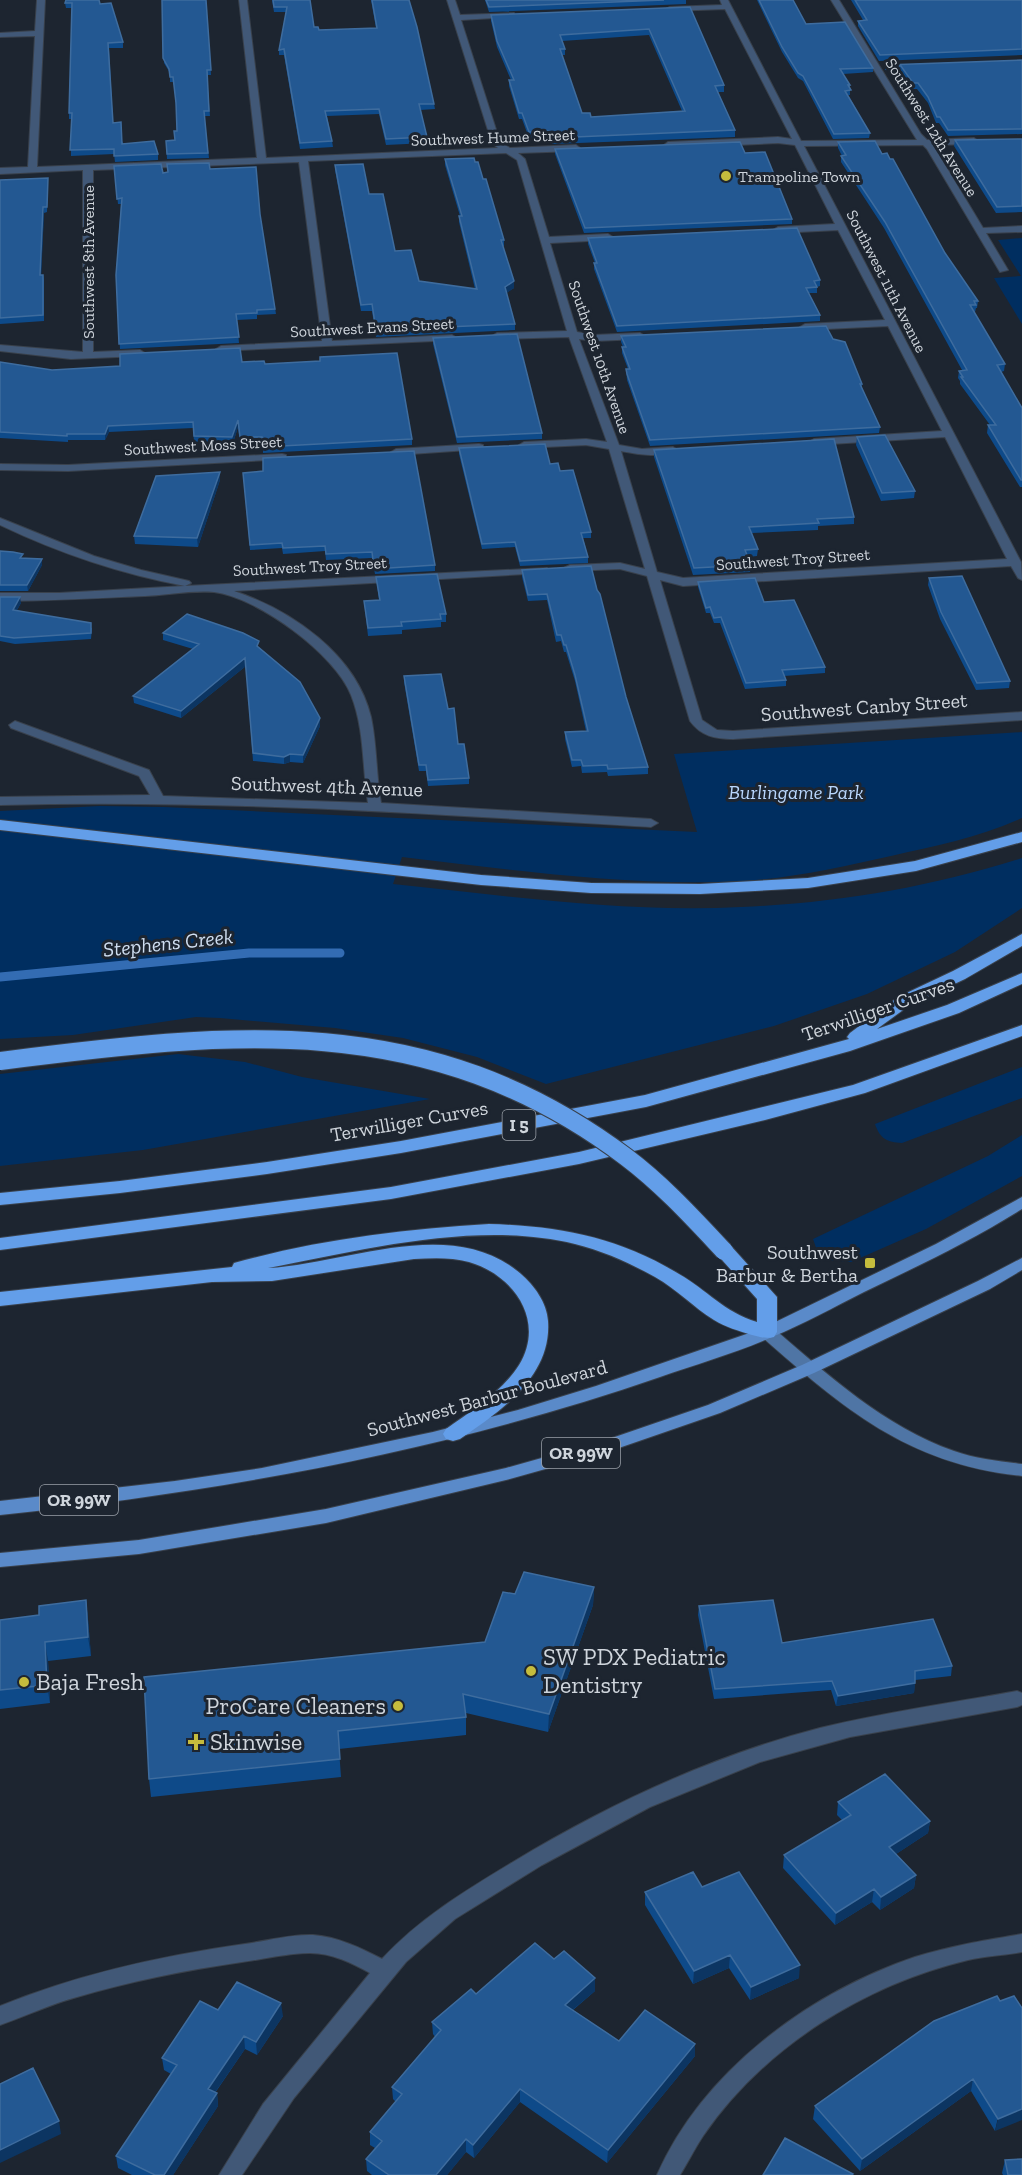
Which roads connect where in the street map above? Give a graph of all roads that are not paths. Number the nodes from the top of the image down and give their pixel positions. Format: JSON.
{"nodes":[{"id":1,"x":40,"y":0,"type":"edge"},
{"id":2,"x":243,"y":0,"type":"edge"},
{"id":3,"x":451,"y":0,"type":"edge"},
{"id":4,"x":835,"y":0,"type":"edge"},
{"id":5,"x":726,"y":4,"type":"edge"},
{"id":6,"x":657,"y":10,"type":"edge"},
{"id":7,"x":516,"y":15,"type":"edge"},
{"id":8,"x":458,"y":18,"type":"junction"},
{"id":9,"x":39,"y":33,"type":"junction"},
{"id":10,"x":0,"y":35,"type":"edge"},
{"id":11,"x":876,"y":66,"type":"junction"},
{"id":12,"x":888,"y":66,"type":"edge"},
{"id":13,"x":980,"y":141,"type":"edge"},
{"id":14,"x":796,"y":142,"type":"junction"},
{"id":15,"x":924,"y":142,"type":"junction"},
{"id":16,"x":661,"y":145,"type":"edge"},
{"id":17,"x":591,"y":148,"type":"edge"},
{"id":18,"x":508,"y":151,"type":"junction"},
{"id":19,"x":303,"y":159,"type":"junction"},
{"id":20,"x":262,"y":160,"type":"junction"},
{"id":21,"x":88,"y":168,"type":"junction"},
{"id":22,"x":32,"y":170,"type":"junction"},
{"id":23,"x":0,"y":171,"type":"edge"},
{"id":24,"x":841,"y":227,"type":"junction"},
{"id":25,"x":1022,"y":229,"type":"edge"},
{"id":26,"x":770,"y":230,"type":"edge"},
{"id":27,"x":979,"y":231,"type":"junction"},
{"id":28,"x":616,"y":237,"type":"edge"},
{"id":29,"x":545,"y":240,"type":"junction"},
{"id":30,"x":1003,"y":270,"type":"dead end"},
{"id":31,"x":889,"y":323,"type":"junction"},
{"id":32,"x":795,"y":328,"type":"edge"},
{"id":33,"x":573,"y":335,"type":"junction"},
{"id":34,"x":653,"y":335,"type":"edge"},
{"id":35,"x":486,"y":336,"type":"edge"},
{"id":36,"x":464,"y":337,"type":"edge"},
{"id":37,"x":327,"y":344,"type":"junction"},
{"id":38,"x":0,"y":348,"type":"edge"},
{"id":39,"x":207,"y":350,"type":"edge"},
{"id":40,"x":147,"y":353,"type":"edge"},
{"id":41,"x":87,"y":356,"type":"junction"},
{"id":42,"x":947,"y":434,"type":"junction"},
{"id":43,"x":806,"y":442,"type":"edge"},
{"id":44,"x":515,"y":446,"type":"edge"},
{"id":45,"x":491,"y":447,"type":"edge"},
{"id":46,"x":614,"y":447,"type":"junction"},
{"id":47,"x":689,"y":449,"type":"edge"},
{"id":48,"x":386,"y":452,"type":"edge"},
{"id":49,"x":291,"y":457,"type":"edge"},
{"id":50,"x":0,"y":467,"type":"edge"},
{"id":51,"x":0,"y":520,"type":"edge"},
{"id":52,"x":1015,"y":562,"type":"junction"},
{"id":53,"x":651,"y":574,"type":"junction"},
{"id":54,"x":1022,"y":576,"type":"edge"},
{"id":55,"x":210,"y":588,"type":"junction"},
{"id":56,"x":0,"y":597,"type":"edge"},
{"id":57,"x":1022,"y":716,"type":"edge"},
{"id":58,"x":15,"y":725,"type":"dead end"},
{"id":59,"x":708,"y":733,"type":"joint"},
{"id":60,"x":159,"y":800,"type":"junction"},
{"id":61,"x":0,"y":801,"type":"edge"},
{"id":62,"x":375,"y":807,"type":"junction"},
{"id":63,"x":651,"y":823,"type":"dead end"},
{"id":64,"x":0,"y":825,"type":"edge"},
{"id":65,"x":1022,"y":837,"type":"edge"},
{"id":66,"x":1022,"y":939,"type":"edge"},
{"id":67,"x":1022,"y":978,"type":"edge"},
{"id":68,"x":1022,"y":1030,"type":"edge"},
{"id":69,"x":844,"y":1047,"type":"junction"},
{"id":70,"x":0,"y":1061,"type":"edge"},
{"id":71,"x":0,"y":1199,"type":"edge"},
{"id":72,"x":1022,"y":1202,"type":"edge"},
{"id":73,"x":0,"y":1244,"type":"edge"},
{"id":74,"x":1022,"y":1263,"type":"edge"},
{"id":75,"x":215,"y":1275,"type":"junction"},
{"id":76,"x":0,"y":1299,"type":"edge"},
{"id":77,"x":767,"y":1332,"type":"junction"},
{"id":78,"x":808,"y":1369,"type":"junction"},
{"id":79,"x":453,"y":1434,"type":"junction"},
{"id":80,"x":1022,"y":1470,"type":"edge"},
{"id":81,"x":0,"y":1508,"type":"edge"},
{"id":82,"x":0,"y":1560,"type":"edge"},
{"id":83,"x":1017,"y":1699,"type":"dead end"},
{"id":84,"x":1022,"y":1943,"type":"edge"},
{"id":85,"x":385,"y":1971,"type":"junction"},
{"id":86,"x":0,"y":2016,"type":"edge"},
{"id":87,"x":230,"y":2175,"type":"edge"},
{"id":88,"x":668,"y":2175,"type":"edge"}],
"edges":[{"from":1,"to":9,"type":"street"},
{"from":2,"to":20,"type":"street"},
{"from":3,"to":8,"type":"street","name":"Southwest 10th Avenue"},
{"from":4,"to":11,"type":"street","name":"Southwest 12th Avenue"},
{"from":5,"to":6,"type":"street"},
{"from":5,"to":14,"type":"street","name":"Southwest 11th Avenue"},
{"from":7,"to":8,"type":"street"},
{"from":8,"to":18,"type":"street","name":"Southwest 10th Avenue"},
{"from":9,"to":10,"type":"street"},
{"from":9,"to":22,"type":"street"},
{"from":11,"to":12,"type":"street"},
{"from":11,"to":15,"type":"street","name":"Southwest 12th Avenue"},
{"from":13,"to":15,"type":"street"},
{"from":14,"to":15,"type":"street"},
{"from":14,"to":16,"type":"street"},
{"from":14,"to":24,"type":"street","name":"Southwest 11th Avenue"},
{"from":15,"to":27,"type":"street","name":"Southwest 12th Avenue"},
{"from":17,"to":18,"type":"street","name":"Southwest Hume Street"},
{"from":18,"to":19,"type":"street","name":"Southwest Hume Street"},
{"from":18,"to":29,"type":"street","name":"Southwest 10th Avenue"},
{"from":19,"to":20,"type":"street","name":"Southwest Hume Street"},
{"from":19,"to":37,"type":"street"},
{"from":20,"to":21,"type":"street","name":"Southwest Hume Street"},
{"from":21,"to":22,"type":"street","name":"Southwest Hume Street"},
{"from":21,"to":41,"type":"street","name":"Southwest 8th Avenue"},
{"from":22,"to":23,"type":"street","name":"Southwest Hume Street"},
{"from":24,"to":26,"type":"street"},
{"from":24,"to":31,"type":"street","name":"Southwest 11th Avenue"},
{"from":25,"to":27,"type":"street"},
{"from":27,"to":30,"type":"street","name":"Southwest 12th Avenue"},
{"from":28,"to":29,"type":"street"},
{"from":29,"to":33,"type":"street","name":"Southwest 10th Avenue"},
{"from":31,"to":32,"type":"street"},
{"from":31,"to":42,"type":"street","name":"Southwest 11th Avenue"},
{"from":33,"to":34,"type":"street"},
{"from":33,"to":35,"type":"street"},
{"from":33,"to":46,"type":"street","name":"Southwest 10th Avenue"},
{"from":36,"to":37,"type":"street","name":"Southwest Evans Street"},
{"from":37,"to":39,"type":"street","name":"Southwest Evans Street"},
{"from":38,"to":41,"type":"street"},
{"from":40,"to":41,"type":"street"},
{"from":42,"to":43,"type":"street"},
{"from":42,"to":52,"type":"street","name":"Southwest 11th Avenue"},
{"from":44,"to":46,"type":"street"},
{"from":45,"to":48,"type":"street"},
{"from":46,"to":47,"type":"street"},
{"from":46,"to":53,"type":"street","name":"Southwest 10th Avenue"},
{"from":49,"to":50,"type":"street","name":"Southwest Moss Street"},
{"from":51,"to":55,"type":"street"},
{"from":52,"to":53,"type":"street","name":"Southwest Troy Street"},
{"from":52,"to":54,"type":"street","name":"Southwest 11th Avenue"},
{"from":53,"to":55,"type":"street","name":"Southwest Troy Street"},
{"from":53,"to":59,"type":"street","name":"Southwest 10th Avenue"},
{"from":55,"to":56,"type":"street","name":"Southwest Troy Street"},
{"from":55,"to":62,"type":"street"},
{"from":57,"to":59,"type":"street","name":"Southwest Canby Street"},
{"from":58,"to":60,"type":"street"},
{"from":60,"to":61,"type":"street","name":"Southwest 4th Avenue"},
{"from":60,"to":62,"type":"street","name":"Southwest 4th Avenue"},
{"from":62,"to":63,"type":"street","name":"Southwest 4th Avenue"},
{"from":64,"to":65,"type":"highway"},
{"from":66,"to":69,"type":"highway"},
{"from":67,"to":69,"type":"highway","name":"Terwilliger Curves","number":"I 5"},
{"from":68,"to":73,"type":"highway","number":"I 5"},
{"from":69,"to":71,"type":"highway","name":"Terwilliger Curves","number":"I 5"},
{"from":70,"to":77,"type":"highway","bridge":true},
{"from":72,"to":77,"type":"main road","name":"Southwest Barbur Boulevard","number":"OR 99W"},
{"from":74,"to":78,"type":"main road","number":"OR 99W"},
{"from":75,"to":76,"type":"highway"},
{"from":75,"to":77,"type":"highway"},
{"from":75,"to":79,"type":"highway"},
{"from":77,"to":78,"type":"main road"},
{"from":77,"to":79,"type":"main road","name":"Southwest Barbur Boulevard","number":"OR 99W"},
{"from":78,"to":80,"type":"main road"},
{"from":78,"to":82,"type":"main road","number":"OR 99W"},
{"from":79,"to":81,"type":"main road","name":"Southwest Barbur Boulevard","number":"OR 99W"},
{"from":83,"to":85,"type":"street"},
{"from":84,"to":88,"type":"street"},
{"from":85,"to":86,"type":"street"},
{"from":85,"to":87,"type":"street"}]}
